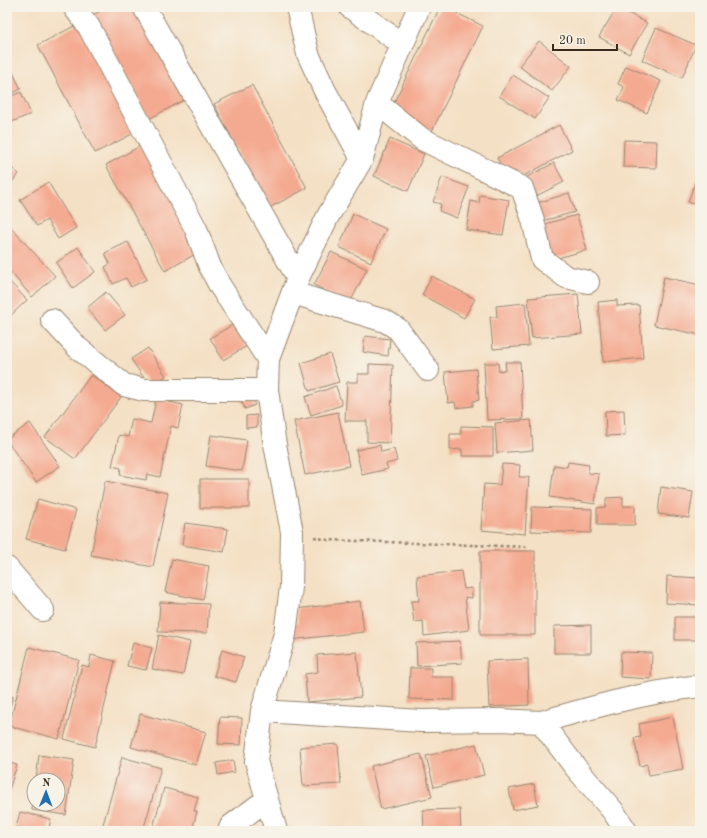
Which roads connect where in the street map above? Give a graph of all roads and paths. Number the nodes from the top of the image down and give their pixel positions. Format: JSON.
{"nodes":[{"id":1,"x":74,"y":7,"type":"edge"},
{"id":2,"x":144,"y":7,"type":"edge"},
{"id":3,"x":298,"y":7,"type":"edge"},
{"id":4,"x":350,"y":7,"type":"edge"},
{"id":5,"x":419,"y":7,"type":"edge"},
{"id":6,"x":402,"y":44,"type":"junction"},
{"id":7,"x":377,"y":103,"type":"junction"},
{"id":8,"x":362,"y":160,"type":"junction"},
{"id":9,"x":588,"y":282,"type":"dead end"},
{"id":10,"x":296,"y":285,"type":"junction"},
{"id":11,"x":52,"y":320,"type":"dead end"},
{"id":12,"x":268,"y":359,"type":"junction"},
{"id":13,"x":428,"y":370,"type":"dead end"},
{"id":14,"x":266,"y":390,"type":"junction"},
{"id":15,"x":292,"y":532,"type":"junction"},
{"id":16,"x":529,"y":548,"type":"dead end"},
{"id":17,"x":7,"y":568,"type":"edge"},
{"id":18,"x":43,"y":610,"type":"dead end"},
{"id":19,"x":700,"y":686,"type":"edge"},
{"id":20,"x":262,"y":710,"type":"junction"},
{"id":21,"x":541,"y":722,"type":"junction"},
{"id":22,"x":266,"y":800,"type":"junction"},
{"id":23,"x":229,"y":831,"type":"edge"},
{"id":24,"x":276,"y":831,"type":"edge"},
{"id":25,"x":626,"y":831,"type":"edge"}],
"edges":[{"from":1,"to":12,"type":"street"},
{"from":2,"to":10,"type":"street"},
{"from":3,"to":8,"type":"street"},
{"from":4,"to":6,"type":"street"},
{"from":5,"to":6,"type":"street"},
{"from":6,"to":7,"type":"street"},
{"from":7,"to":8,"type":"street"},
{"from":7,"to":9,"type":"street"},
{"from":8,"to":10,"type":"street"},
{"from":10,"to":12,"type":"street"},
{"from":10,"to":13,"type":"street"},
{"from":11,"to":14,"type":"street"},
{"from":12,"to":14,"type":"street"},
{"from":14,"to":15,"type":"street"},
{"from":15,"to":16,"type":"path"},
{"from":15,"to":20,"type":"street"},
{"from":17,"to":18,"type":"street"},
{"from":19,"to":21,"type":"street"},
{"from":20,"to":21,"type":"street"},
{"from":20,"to":22,"type":"street"},
{"from":21,"to":25,"type":"street"},
{"from":22,"to":23,"type":"street"},
{"from":22,"to":24,"type":"street"}]}
